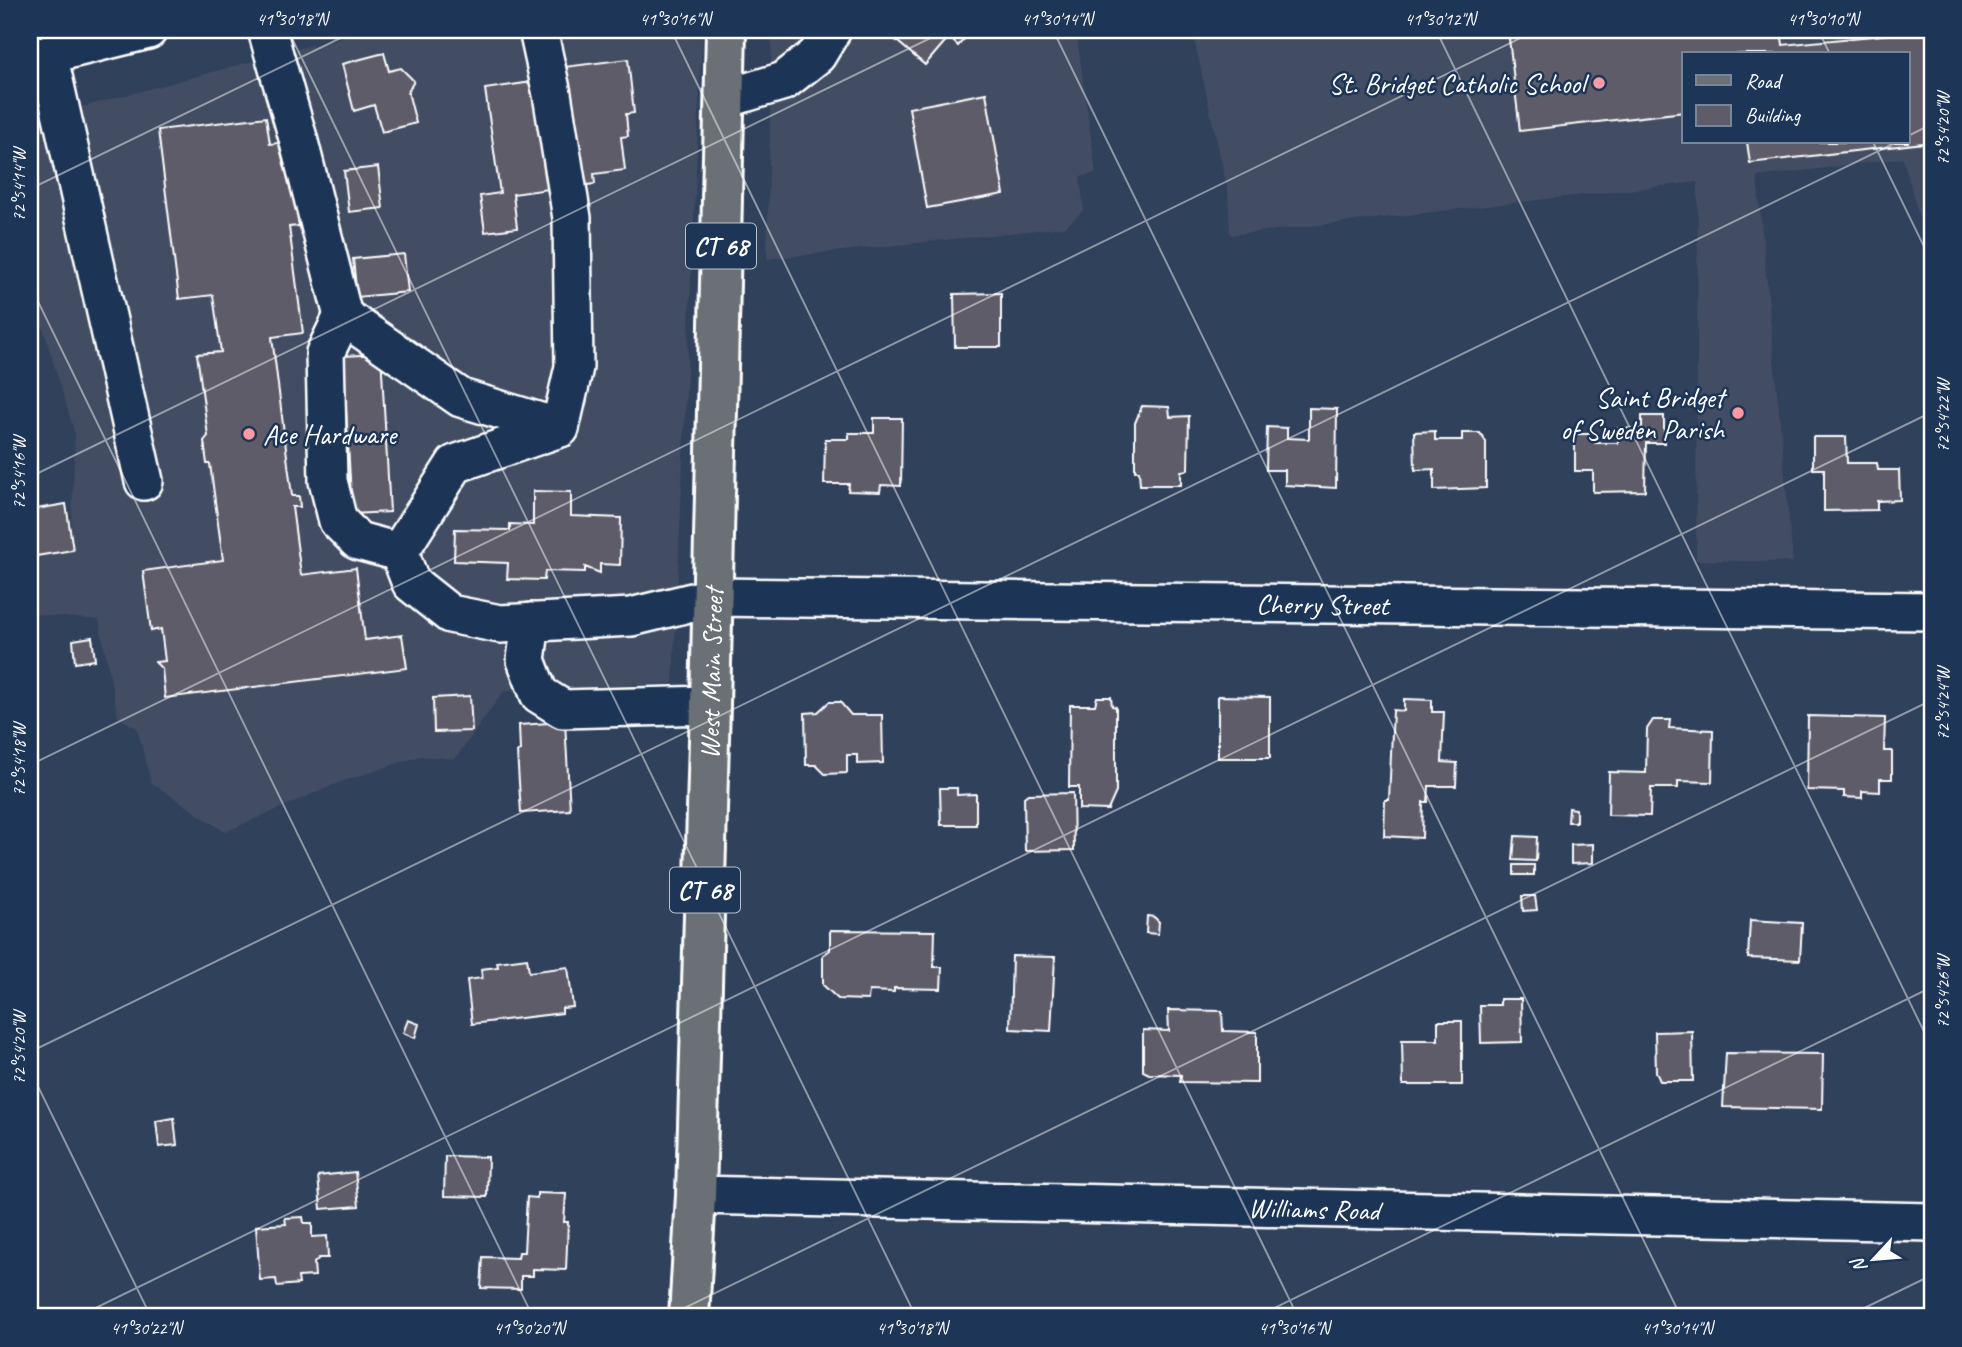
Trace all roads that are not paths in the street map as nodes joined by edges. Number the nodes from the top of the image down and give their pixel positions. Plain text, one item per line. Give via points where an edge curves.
1 (145, 30) edge
2 (267, 30) edge
3 (538, 30) edge
4 (726, 30) edge
5 (832, 30) edge
6 (39, 56) edge
7 (725, 99) junction
8 (343, 316) junction
9 (560, 428) junction
10 (144, 481) dead end
11 (398, 552) junction
12 (713, 597) junction
13 (1932, 611) edge
14 (531, 622) junction
15 (710, 705) junction
16 (696, 1195) junction
17 (1932, 1222) edge
18 (689, 1317) edge

1 - 6 street
2 - 8 street
3 - 9 street via 572,218 574,367
4 - 7 main road, West Main Street / CT 68
5 - 7 street via 817,54 784,82
6 - 10 street
7 - 12 main road, West Main Street / CT 68
8 - 9 street via 461,398
8 - 11 street via 325,353 328,481 338,521 358,541
9 - 11 street via 455,464
11 - 14 street, Cherry Street via 411,583 450,614 500,624
12 - 13 street, Cherry Street
12 - 14 street, Cherry Street via 631,617
12 - 15 main road, West Main Street / CT 68
14 - 15 street via 526,660 539,694 563,709
15 - 16 main road, West Main Street / CT 68
16 - 17 street, Williams Road
16 - 18 main road, West Main Street / CT 68

